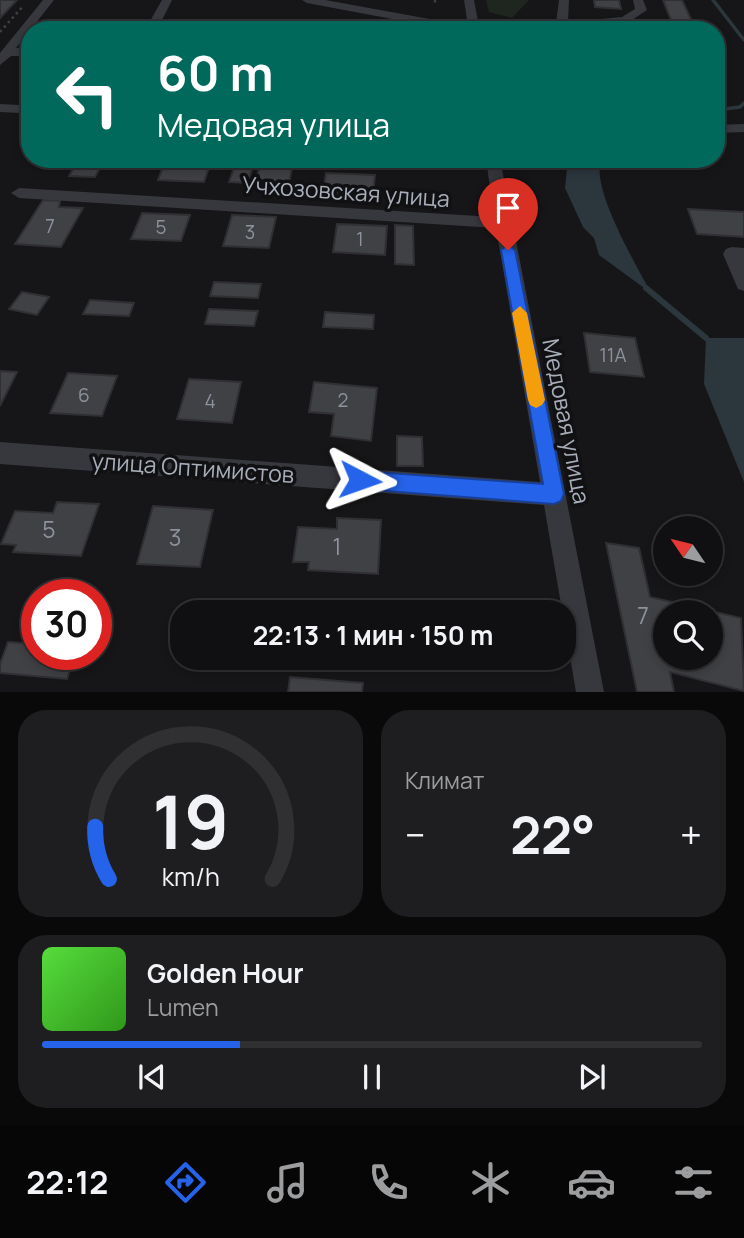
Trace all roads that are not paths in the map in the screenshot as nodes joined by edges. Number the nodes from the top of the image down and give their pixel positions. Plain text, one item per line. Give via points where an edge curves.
1 (49, 0) edge
2 (167, 0) edge
3 (307, 0) edge
4 (468, 0) edge
5 (564, 0) edge
6 (638, 0) edge
7 (32, 21) edge
8 (156, 21) edge
9 (422, 21) edge
10 (471, 21) edge
11 (562, 21) edge
12 (618, 21) edge
13 (21, 35) edge
14 (4, 56) edge
15 (0, 108) edge
16 (21, 109) edge
17 (744, 128) edge
18 (725, 129) edge
19 (495, 168) edge
20 (19, 193) dead end
21 (503, 223) junction
22 (744, 255) edge
23 (744, 284) edge
24 (0, 453) edge
25 (554, 494) junction
26 (590, 692) edge

1 - 7 street
2 - 8 street
3 - 9 street
4 - 10 street
5 - 11 street
6 - 12 street via 641,10
13 - 14 street
15 - 16 street
17 - 18 street
19 - 21 street, Медовая улица
20 - 21 street, Учхозовская улица
21 - 25 street, Медовая улица
22 - 23 street via 732,254
24 - 25 street, улица Оптимистов
25 - 26 street, Медовая улица

